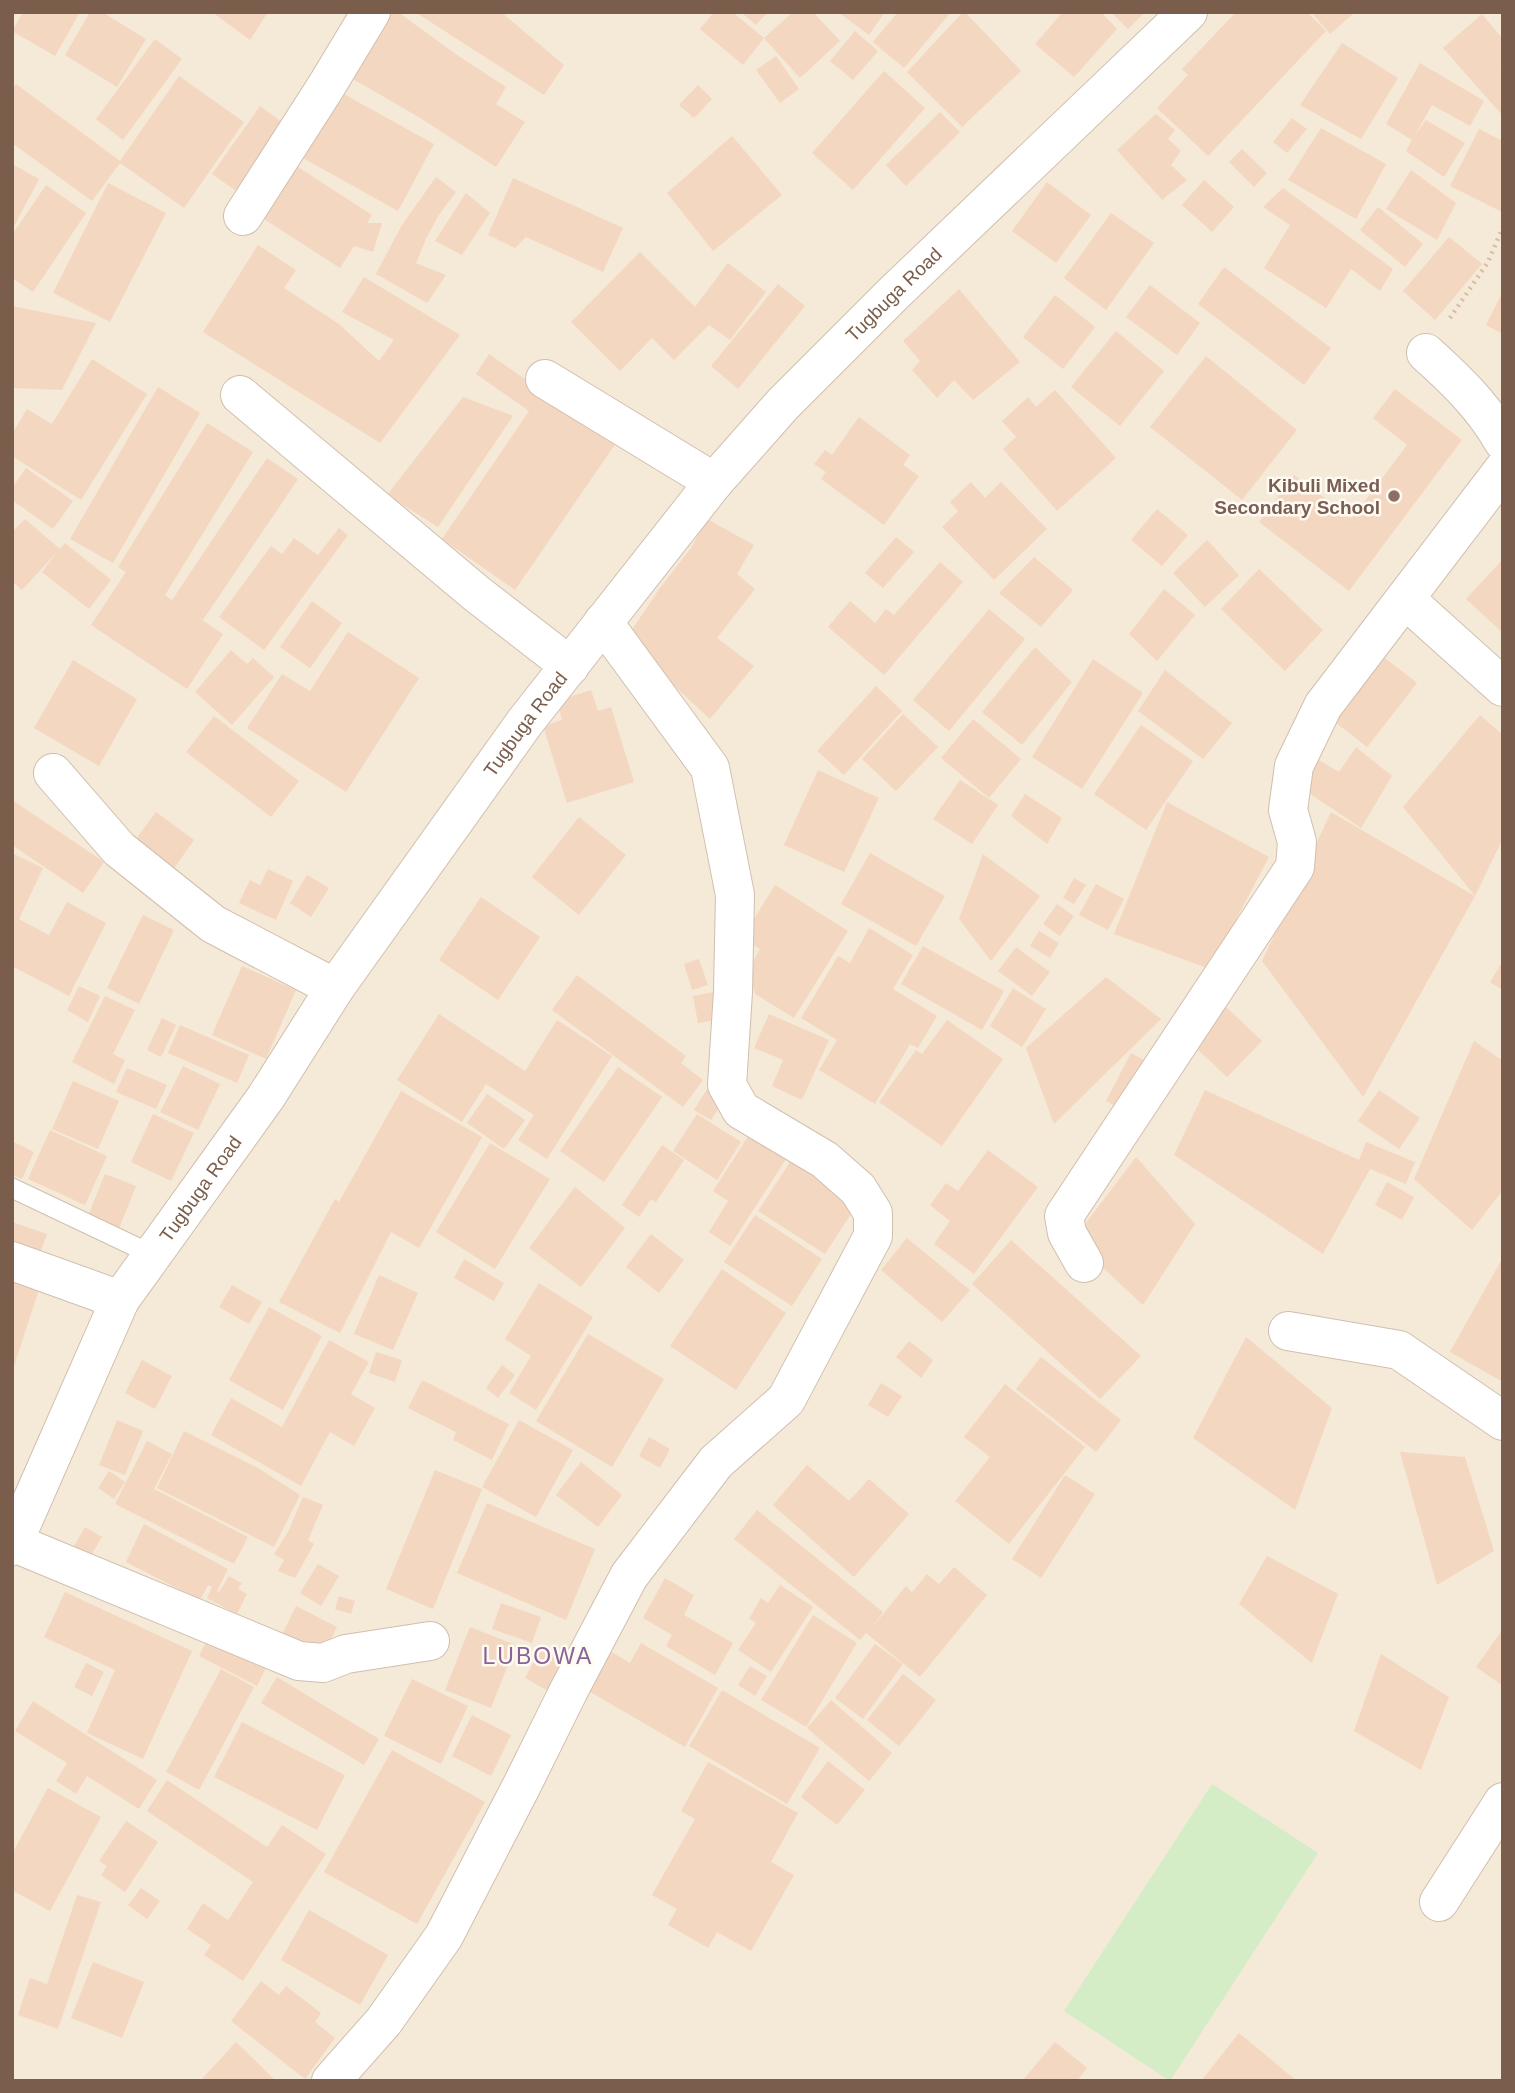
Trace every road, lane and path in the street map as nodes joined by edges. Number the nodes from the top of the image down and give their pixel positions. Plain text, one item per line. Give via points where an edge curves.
1 (371, 12) edge
2 (1188, 12) edge
3 (243, 216) dead end
4 (1503, 227) edge
5 (1426, 353) joint
6 (545, 379) dead end
7 (240, 395) dead end
8 (1503, 441) edge
9 (1503, 470) edge
10 (714, 482) junction
11 (1405, 599) junction
12 (603, 622) junction
13 (570, 666) junction
14 (1503, 687) edge
15 (53, 773) dead end
16 (335, 988) junction
17 (12, 1188) edge
18 (153, 1255) junction
19 (12, 1261) edge
20 (1084, 1263) dead end
21 (120, 1300) junction
22 (1288, 1331) dead end
23 (1503, 1421) edge
24 (13, 1544) edge
25 (430, 1641) dead end
26 (1503, 1802) edge
27 (1439, 1902) dead end
28 (331, 2081) edge

1 - 3 street
2 - 10 street, Tugbuga Road via 894,293 783,404
4 - 5 path via 1488,262
5 - 8 street via 1459,383
6 - 10 street
7 - 13 street
9 - 11 street
10 - 12 street, Tugbuga Road
11 - 14 street
11 - 20 street via 1323,706 1294,766 1288,810 1297,842 1294,867 1064,1216 1067,1233
12 - 13 street, Tugbuga Road
12 - 28 street via 710,768 734,895 727,1085 741,1110 825,1160 858,1189 873,1213 873,1236 786,1400 716,1462 629,1576 444,1936 384,2021
13 - 16 street, Tugbuga Road
15 - 16 street via 119,849 213,924
16 - 18 street, Tugbuga Road via 266,1097
17 - 18 lane
18 - 21 street, Tugbuga Road
19 - 21 street
21 - 24 street, Tugbuga Road
22 - 23 street via 1399,1350
24 - 25 street via 299,1661 323,1664 346,1654
26 - 27 street

